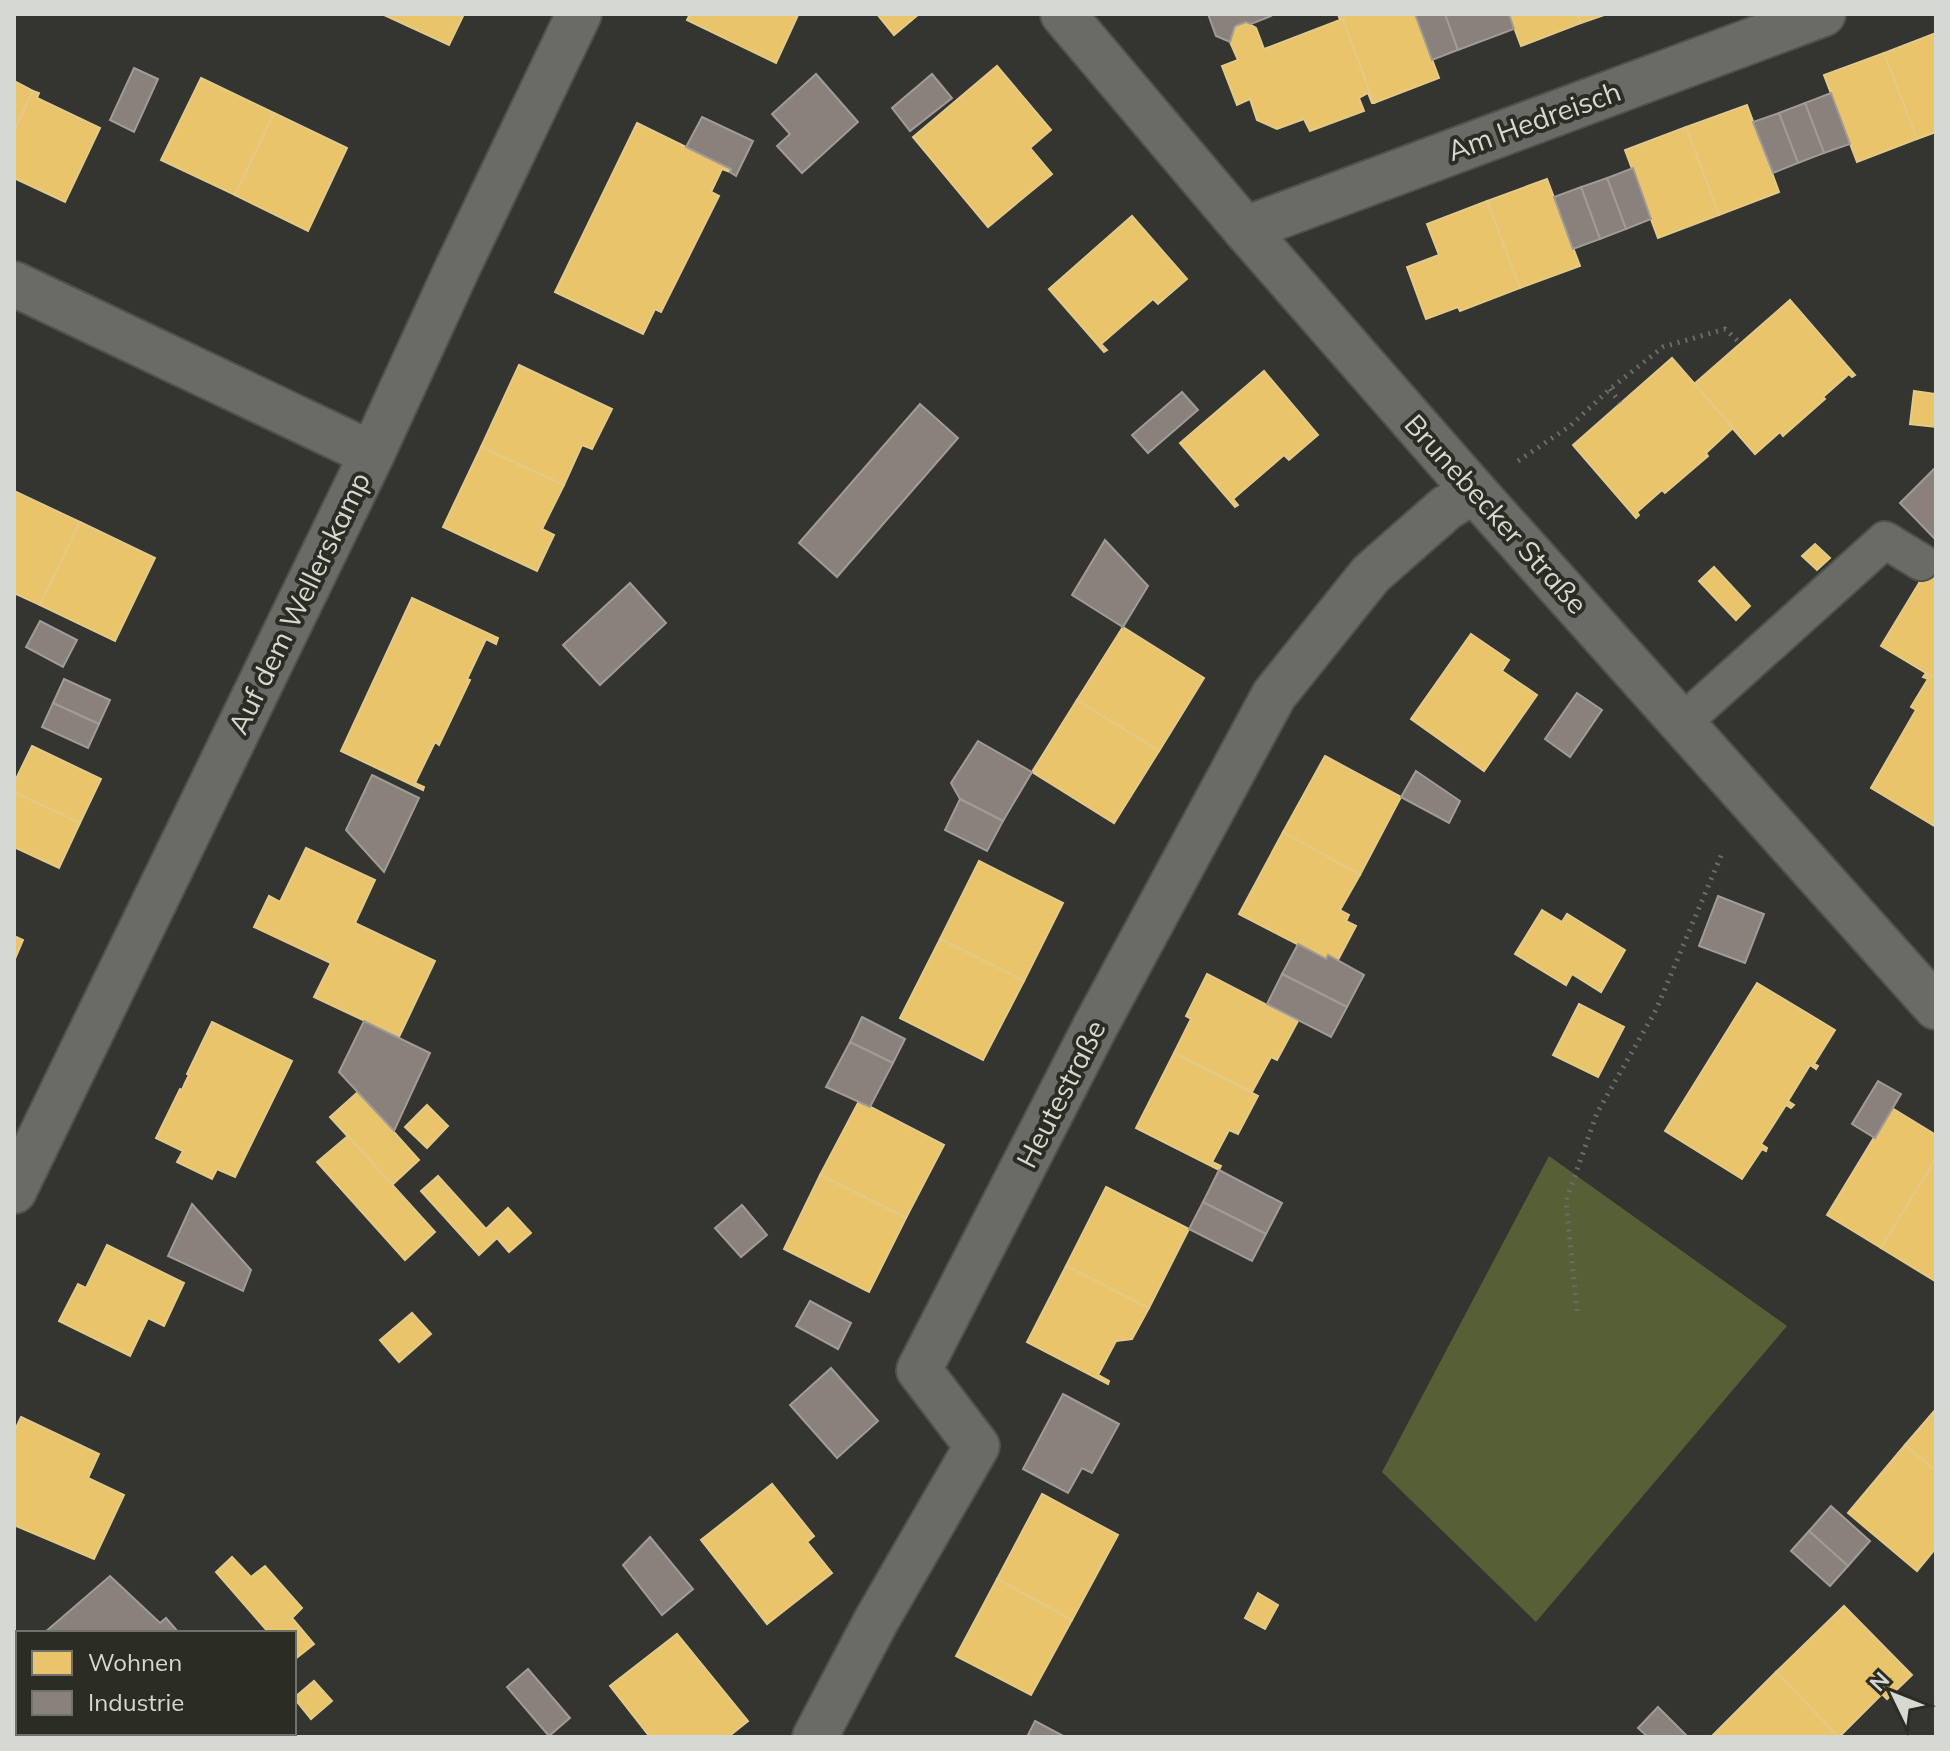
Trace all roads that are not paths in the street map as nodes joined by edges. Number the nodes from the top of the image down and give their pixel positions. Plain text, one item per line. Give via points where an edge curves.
1 (579, 14) edge
2 (1063, 14) edge
3 (1823, 14) edge
4 (1245, 229) junction
5 (14, 284) edge
6 (372, 454) junction
7 (1474, 491) junction
8 (1921, 562) dead end
9 (1683, 722) junction
10 (1936, 1007) edge
11 (14, 1191) edge
12 (815, 1737) edge

1 - 6 street, Auf dem Wellerskamp
2 - 4 street, Brunebecker Straße
3 - 4 street, Am Hedreisch
4 - 7 street, Brunebecker Straße
5 - 6 street
6 - 11 street, Auf dem Wellerskamp
7 - 9 street, Brunebecker Straße
7 - 12 street, Heutestraße via 1446,508 1371,574 1274,695 1095,1027 919,1370 977,1446
8 - 9 lane via 1885,540
9 - 10 street, Brunebecker Straße

